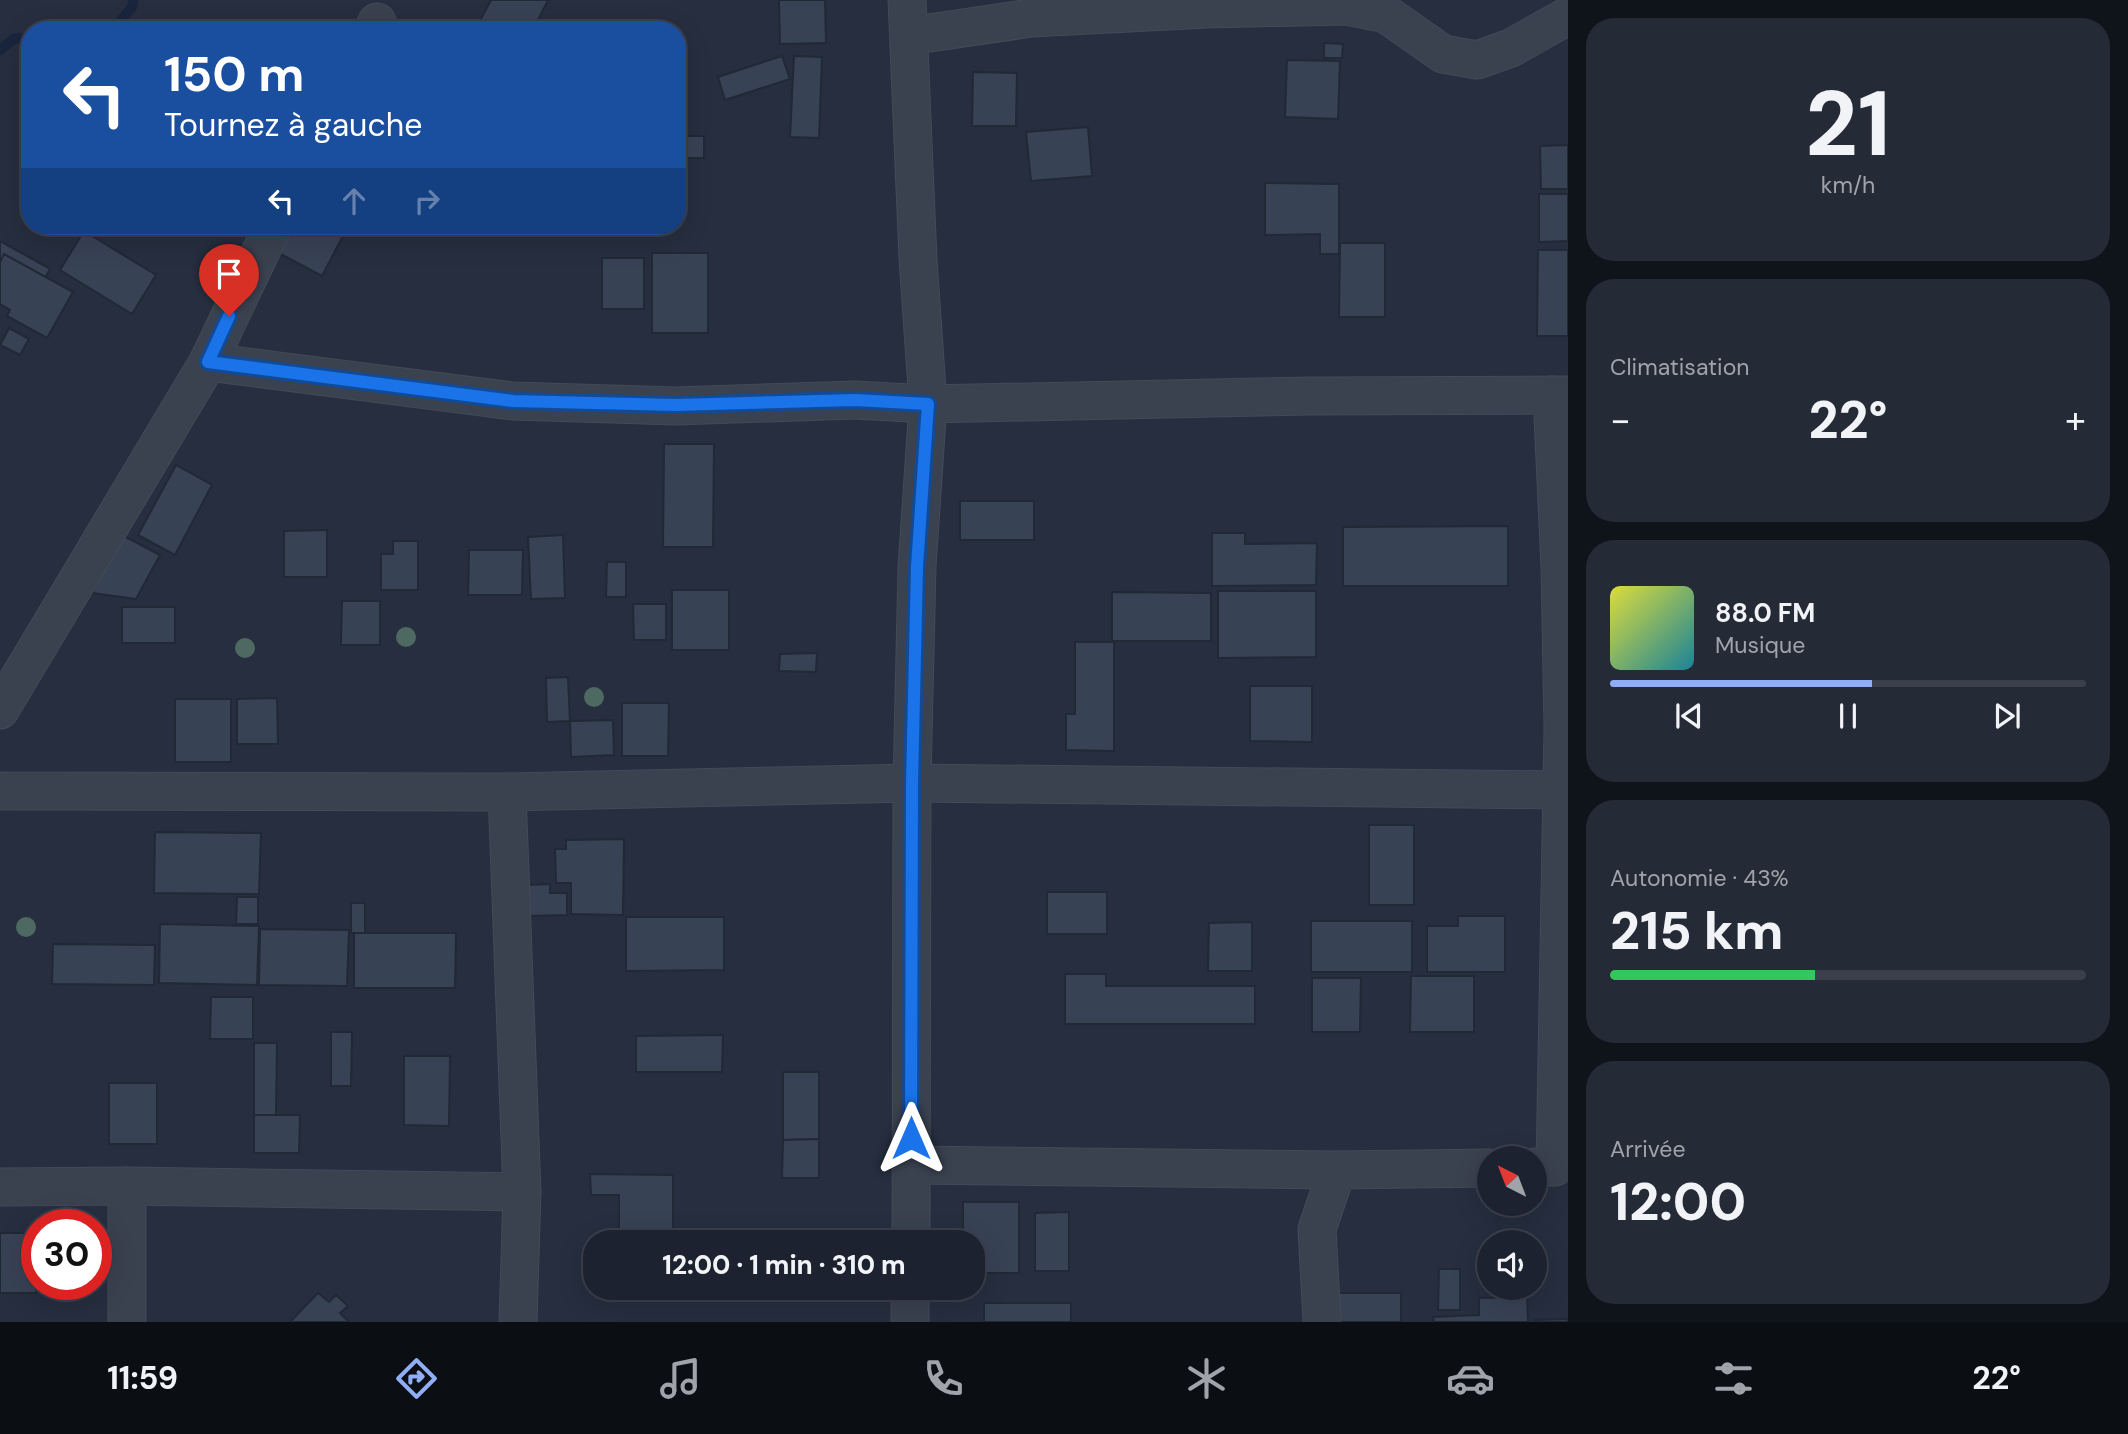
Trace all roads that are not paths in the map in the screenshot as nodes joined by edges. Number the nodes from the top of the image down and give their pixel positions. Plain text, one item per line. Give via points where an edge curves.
1 (907, 0) edge
2 (1568, 16) edge
3 (909, 36) junction
4 (269, 235) edge
5 (208, 362) junction
6 (1560, 395) edge
7 (928, 404) junction
8 (0, 710) edge
9 (912, 783) junction
10 (1560, 790) junction
11 (0, 791) edge
12 (507, 792) junction
13 (911, 1165) junction
14 (1553, 1167) edge
15 (1477, 1168) edge
16 (1337, 1170) junction
17 (127, 1186) junction
18 (0, 1187) edge
19 (522, 1192) junction
20 (911, 1230) edge
21 (910, 1300) edge
22 (127, 1322) edge
23 (518, 1322) edge
24 (910, 1322) edge
25 (1322, 1322) edge

1 - 3 street
2 - 3 street via 1511,48 1477,60 1443,54 1386,14 1346,6 1031,18
3 - 7 street
4 - 5 street
5 - 7 street via 513,401
5 - 8 street
6 - 7 street
6 - 10 street
7 - 9 street via 917,567
9 - 10 street
9 - 12 street
9 - 13 street
10 - 14 street
11 - 12 street
12 - 19 street
13 - 16 street
13 - 20 street
15 - 16 street
16 - 25 street via 1317,1229
17 - 18 street
17 - 19 street
17 - 22 street
19 - 23 street
21 - 24 street

